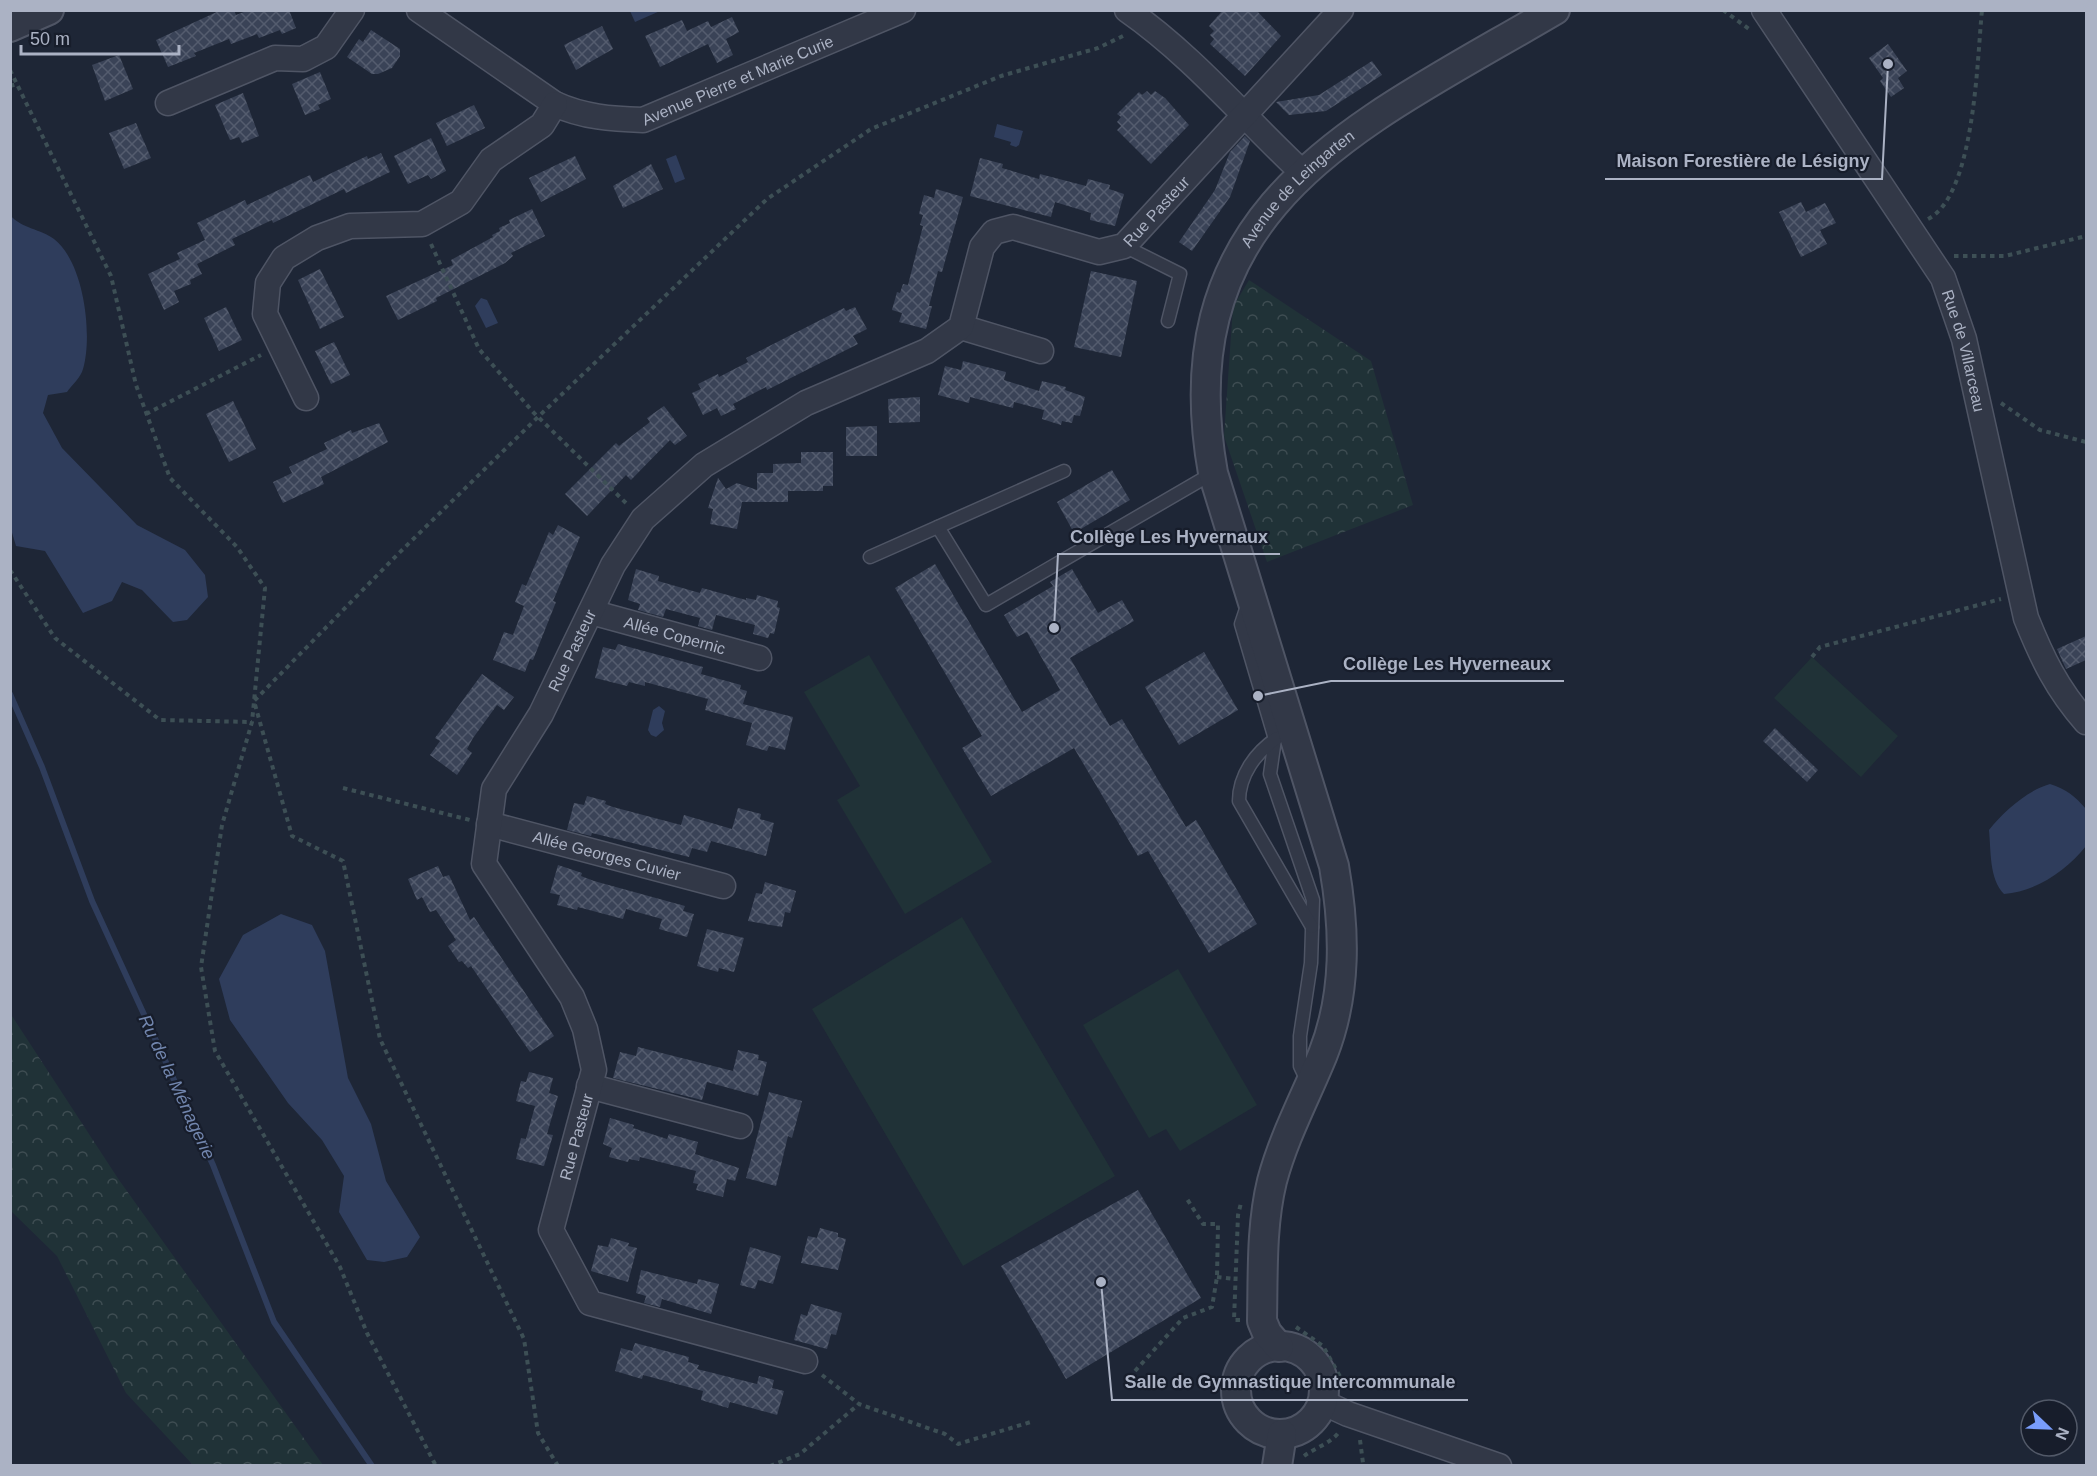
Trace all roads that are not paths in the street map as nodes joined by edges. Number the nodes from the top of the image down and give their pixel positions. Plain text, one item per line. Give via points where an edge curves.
1 (48, 10) edge
2 (352, 10) edge
3 (419, 10) edge
4 (903, 10) edge
5 (1127, 10) edge
6 (1341, 10) edge
7 (1555, 10) edge
8 (1764, 10) edge
9 (860, 19) edge
10 (10, 27) edge
11 (168, 103) dead end
12 (555, 104) junction
13 (1246, 115) junction
14 (1303, 172) junction
15 (1124, 246) junction
16 (1168, 321) dead end
17 (961, 327) junction
18 (1041, 351) dead end
19 (306, 398) dead end
20 (1064, 471) dead end
21 (1213, 473) junction
22 (938, 527) junction
23 (870, 557) dead end
24 (591, 612) junction
25 (759, 658) dead end
26 (2086, 722) edge
27 (1283, 735) junction
28 (489, 824) junction
29 (723, 886) dead end
30 (1312, 927) junction
31 (1309, 1085) junction
32 (589, 1086) junction
33 (740, 1126) dead end
34 (1286, 1336) junction
35 (805, 1361) road end
36 (1322, 1402) junction
37 (1282, 1434) junction
38 (1277, 1466) edge
39 (1499, 1466) edge

1 - 10 street
2 - 11 street via 326,47 303,59 275,58
3 - 12 street, Avenue Pierre et Marie Curie
4 - 9 street, Avenue Pierre et Marie Curie
5 - 13 street
6 - 13 street, Rue Pasteur
7 - 14 street, Avenue de Leingarten via 1396,104
8 - 26 street, Rue de Villarceau via 1912,228 1947,288 1964,339 2026,618 2041,656 2064,696
9 - 12 street, Avenue Pierre et Marie Curie via 643,120 603,118
12 - 19 street via 542,125 492,159 461,202 422,224 351,226 316,238 284,258 268,283 265,314
13 - 14 street
13 - 15 street, Rue Pasteur
14 - 21 street, Avenue de Leingarten via 1255,226 1229,272 1212,323 1205,431
15 - 16 lane via 1180,274
15 - 17 street, Rue Pasteur via 1099,252 1013,227 994,232 982,247
17 - 18 street
17 - 24 street, Rue Pasteur via 927,351 806,403 704,465 643,519 613,565
20 - 22 lane
21 - 22 lane via 986,606
21 - 27 street, Avenue de Leingarten via 1251,597
22 - 23 lane
24 - 25 street, Allée Copernic
24 - 28 street, Rue Pasteur via 541,714 494,789
27 - 30 lane via 1270,774 1313,900
27 - 30 lane via 1258,753 1244,775 1239,801
27 - 31 street, Avenue de Leingarten via 1334,866 1341,906 1343,965 1337,1003
28 - 29 street, Allée Georges Cuvier
28 - 32 street, Rue Pasteur via 484,864 572,997 585,1029 594,1070
30 - 31 lane via 1300,1036 1300,1066
31 - 34 street, Avenue de Leingarten via 1272,1181 1265,1224 1262,1321 1267,1334
32 - 33 street
32 - 35 street, Rue Pasteur via 551,1230 590,1303
34 - 36 street via 1293,1348 1314,1364 1323,1389
34 - 37 street via 1246,1362 1237,1381 1237,1398 1248,1420 1258,1428
36 - 37 street via 1307,1425
36 - 39 street
37 - 38 street

